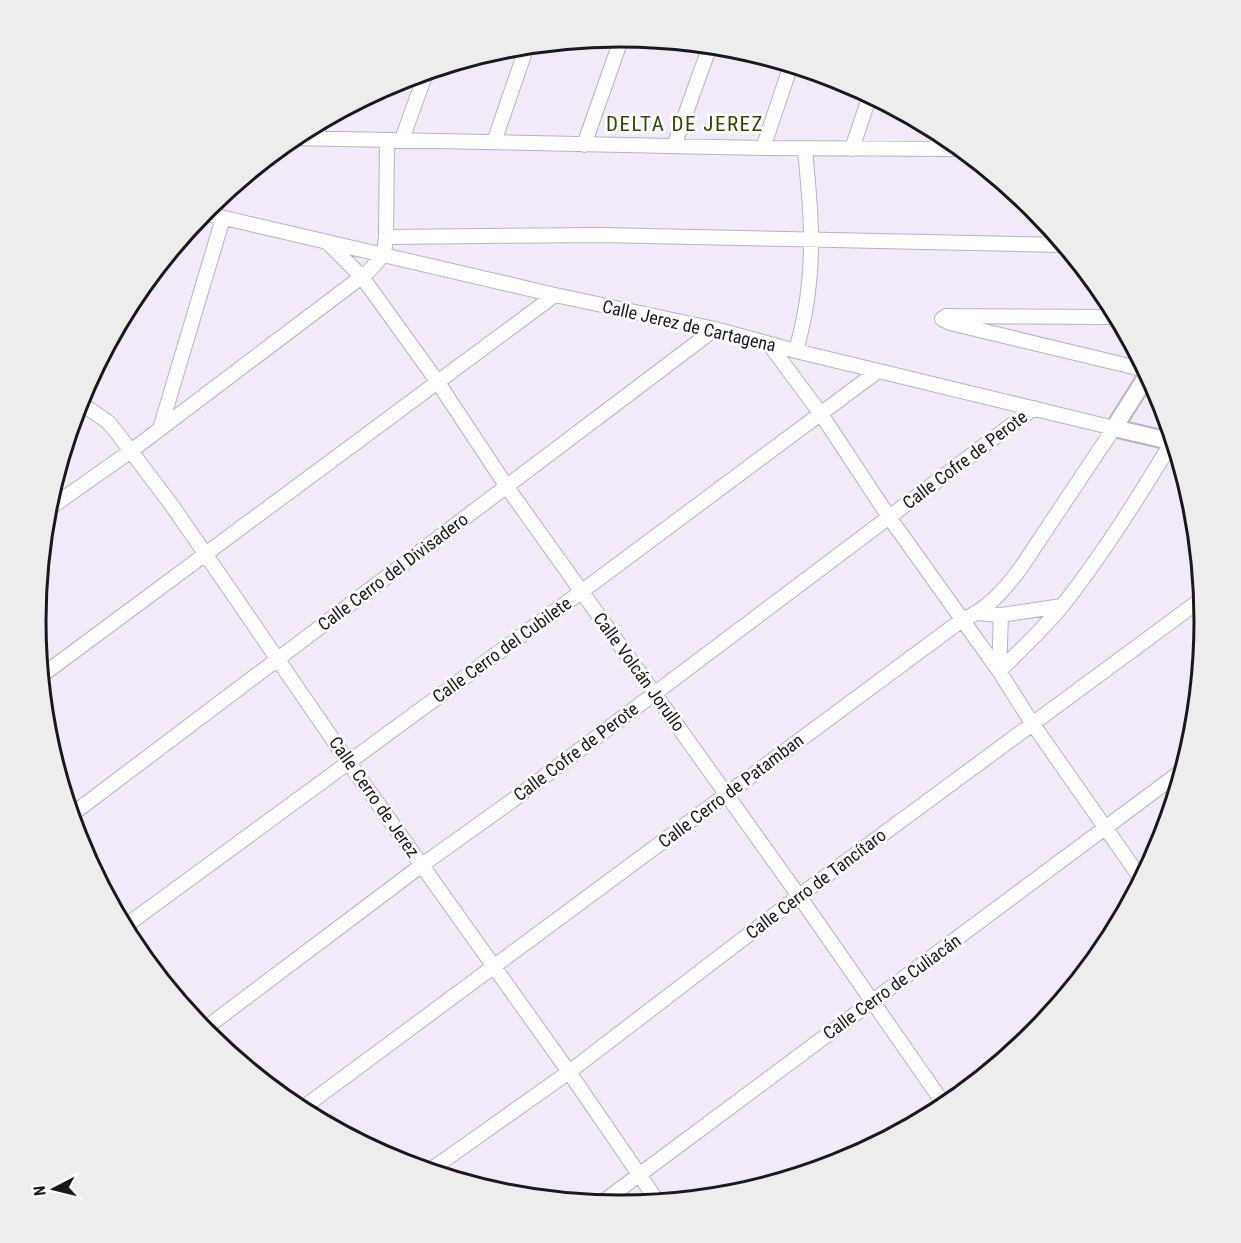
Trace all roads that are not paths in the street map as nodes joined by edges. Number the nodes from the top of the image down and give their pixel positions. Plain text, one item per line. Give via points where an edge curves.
1 (618, 47) edge
2 (707, 54) edge
3 (523, 56) edge
4 (789, 73) edge
5 (422, 83) edge
6 (867, 104) edge
7 (312, 138) edge
8 (315, 138) joint
9 (387, 140) junction
10 (402, 140) junction
11 (494, 142) junction
12 (937, 143) edge
13 (584, 145) junction
14 (674, 146) junction
15 (763, 148) junction
16 (935, 148) junction
17 (945, 148) edge
18 (805, 149) junction
19 (852, 149) junction
20 (215, 216) edge
21 (223, 218) junction
22 (386, 237) junction
23 (326, 241) junction
24 (810, 241) junction
25 (1054, 245) edge
26 (384, 254) junction
27 (362, 277) junction
28 (555, 295) junction
29 (1107, 317) edge
30 (715, 329) junction
31 (769, 344) junction
32 (796, 351) junction
33 (1136, 369) edge
34 (878, 371) junction
35 (437, 381) junction
36 (1141, 382) edge
37 (88, 408) edge
38 (1034, 408) junction
39 (821, 414) junction
40 (1114, 428) junction
41 (160, 429) junction
42 (1165, 439) edge
43 (1168, 449) edge
44 (131, 451) junction
45 (507, 487) junction
46 (60, 501) edge
47 (889, 517) junction
48 (205, 554) junction
49 (581, 592) junction
50 (1194, 605) edge
51 (1062, 606) junction
52 (978, 614) junction
53 (1001, 615) junction
54 (962, 620) junction
55 (278, 658) junction
56 (49, 670) edge
57 (999, 671) junction
58 (655, 692) junction
59 (1032, 723) junction
60 (349, 762) junction
61 (1172, 778) edge
62 (725, 794) junction
63 (78, 809) edge
64 (1106, 830) junction
65 (422, 865) junction
66 (1136, 872) edge
67 (799, 896) junction
68 (131, 922) edge
69 (495, 967) junction
70 (873, 1001) junction
71 (212, 1023) edge
72 (569, 1072) junction
73 (940, 1098) edge
74 (309, 1103) edge
75 (437, 1165) edge
76 (639, 1175) junction
77 (653, 1194) edge
78 (611, 1196) edge

1 - 13 street
2 - 14 street
3 - 11 street
4 - 15 street
5 - 10 street
6 - 19 street
7 - 8 street
8 - 9 street
9 - 10 street
9 - 22 street
10 - 11 street
11 - 13 street
12 - 16 street
13 - 14 street
14 - 15 street
15 - 18 street
16 - 17 street
16 - 19 street
18 - 19 street
18 - 24 street
20 - 21 street, Calle Jerez de Cartagena
21 - 23 street, Calle Jerez de Cartagena
21 - 41 street
22 - 24 street via 601,235
22 - 26 street
23 - 26 street, Calle Jerez de Cartagena
23 - 27 street, Calle Volcán Jorullo
24 - 25 street
24 - 32 street via 810,281
26 - 27 street
26 - 28 street, Calle Jerez de Cartagena
27 - 35 street, Calle Volcán Jorullo
27 - 41 street
28 - 30 street, Calle Jerez de Cartagena
28 - 35 street
29 - 33 street via 942,319
30 - 31 street, Calle Jerez de Cartagena
30 - 45 street, Calle Cerro del Divisadero
31 - 32 street, Calle Jerez de Cartagena
31 - 39 street
32 - 34 street, Calle Jerez de Cartagena
34 - 38 street, Calle Jerez de Cartagena
34 - 39 street, Calle Cerro del Cubilete
35 - 45 street, Calle Volcán Jorullo
35 - 48 street
36 - 40 street
37 - 44 street, Calle Cerro de Jerez via 108,422
38 - 40 street, Calle Jerez de Cartagena
38 - 47 street, Calle Cofre de Perote
39 - 47 street
39 - 49 street, Calle Cerro del Cubilete
40 - 42 street, Calle Jerez de Cartagena
40 - 52 street, Calle Cerro de Patamban via 1004,591
41 - 44 street
43 - 51 street
44 - 46 street
44 - 48 street, Calle Cerro de Jerez
45 - 49 street, Calle Volcán Jorullo
45 - 55 street, Calle Cerro del Divisadero
47 - 54 street
47 - 58 street, Calle Cofre de Perote
48 - 55 street, Calle Cerro de Jerez
48 - 56 street
49 - 58 street, Calle Volcán Jorullo
49 - 60 street, Calle Cerro del Cubilete
50 - 59 street, Calle Cerro de Tancítaro
51 - 53 street
51 - 57 street
52 - 53 street
52 - 54 street, Calle Cerro de Patamban
53 - 57 street
54 - 57 street
54 - 62 street, Calle Cerro de Patamban
55 - 60 street, Calle Cerro de Jerez
55 - 63 street, Calle Cerro del Divisadero
57 - 59 street
58 - 62 street, Calle Volcán Jorullo
58 - 65 street, Calle Cofre de Perote
59 - 64 street
59 - 67 street, Calle Cerro de Tancítaro
60 - 65 street, Calle Cerro de Jerez
60 - 68 street, Calle Cerro del Cubilete
61 - 64 street, Calle Cerro de Culiacán
62 - 67 street, Calle Volcán Jorullo
62 - 69 street, Calle Cerro de Patamban
64 - 66 street
64 - 70 street, Calle Cerro de Culiacán
65 - 69 street, Calle Cerro de Jerez
65 - 71 street, Calle Cofre de Perote
67 - 70 street, Calle Volcán Jorullo
67 - 72 street, Calle Cerro de Tancítaro
69 - 72 street, Calle Cerro de Jerez
69 - 74 street, Calle Cerro de Patamban
70 - 73 street, Calle Volcán Jorullo
70 - 76 street, Calle Cerro de Culiacán
72 - 75 street, Calle Cerro de Tancítaro
72 - 76 street, Calle Cerro de Jerez
76 - 77 street, Calle Cerro de Jerez
76 - 78 street, Calle Cerro de Culiacán

